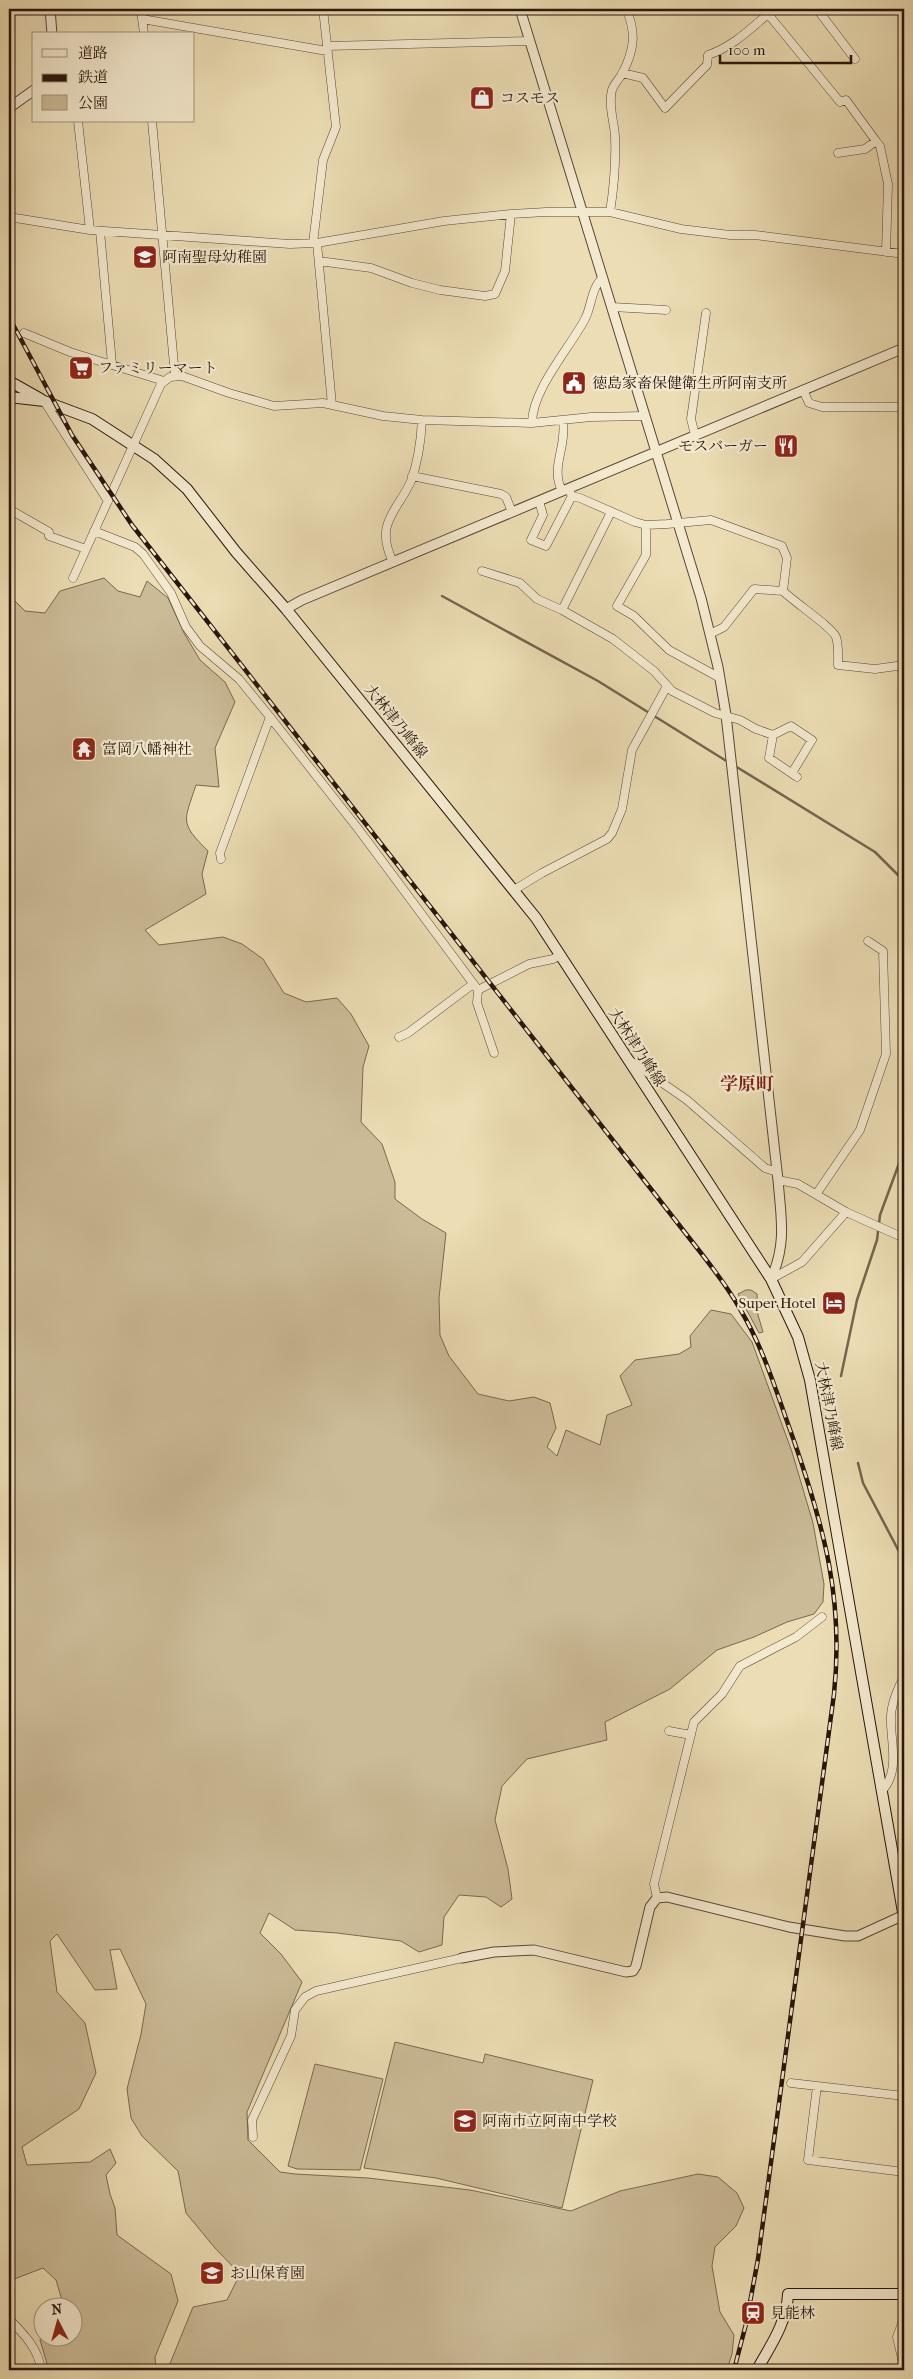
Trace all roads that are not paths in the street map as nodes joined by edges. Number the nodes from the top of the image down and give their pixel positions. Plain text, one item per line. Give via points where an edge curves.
1 (50, 9) edge
2 (141, 9) edge
3 (323, 9) edge
4 (520, 9) edge
5 (626, 9) edge
6 (818, 9) edge
7 (769, 10) edge
8 (142, 19) junction
9 (52, 32) edge
10 (144, 32) edge
11 (530, 41) junction
12 (327, 48) junction
13 (854, 59) dead end
14 (622, 72) junction
15 (32, 91) edge
16 (9, 107) edge
17 (78, 122) edge
18 (152, 122) edge
19 (876, 141) junction
20 (838, 153) dead end
21 (582, 212) junction
22 (610, 212) junction
23 (511, 214) junction
24 (9, 216) edge
25 (90, 230) junction
26 (100, 231) junction
27 (163, 237) junction
28 (315, 243) junction
29 (886, 252) junction
30 (904, 254) edge
31 (319, 261) junction
32 (603, 278) junction
33 (612, 307) junction
34 (666, 310) dead end
35 (706, 313) dead end
36 (24, 333) dead end
37 (904, 348) edge
38 (112, 364) junction
39 (176, 376) junction
40 (9, 381) edge
41 (164, 381) junction
42 (803, 390) junction
43 (9, 397) edge
44 (44, 401) junction
45 (332, 405) junction
46 (904, 408) edge
47 (646, 416) junction
48 (422, 420) junction
49 (563, 421) junction
50 (532, 423) junction
51 (695, 435) junction
52 (134, 446) junction
53 (657, 452) junction
54 (412, 476) junction
55 (568, 492) junction
56 (538, 500) junction
57 (108, 501) junction
58 (9, 509) edge
59 (512, 512) junction
60 (611, 512) junction
61 (678, 523) junction
62 (646, 524) junction
63 (94, 531) junction
64 (86, 549) junction
65 (393, 562) junction
66 (482, 571) dead end
67 (73, 578) dead end
68 (783, 591) junction
69 (286, 609) junction
70 (562, 610) junction
71 (710, 634) junction
72 (904, 665) edge
73 (720, 678) junction
74 (667, 686) junction
75 (726, 715) junction
76 (270, 717) junction
77 (773, 735) junction
78 (221, 859) dead end
79 (514, 890) junction
80 (868, 941) dead end
81 (560, 955) junction
82 (475, 987) junction
83 (399, 1037) dead end
84 (494, 1053) dead end
85 (628, 1059) junction
86 (777, 1176) junction
87 (817, 1193) junction
88 (846, 1212) junction
89 (904, 1238) edge
90 (770, 1279) junction
91 (822, 1617) dead end
92 (904, 1677) edge
93 (669, 1731) dead end
94 (691, 1735) junction
95 (882, 1791) junction
96 (657, 1898) junction
97 (903, 1903) edge
98 (904, 1916) edge
99 (462, 1958) joint
100 (791, 2083) dead end
101 (817, 2086) junction
102 (904, 2096) edge
103 (253, 2137) dead end
104 (904, 2172) edge
105 (904, 2294) edge
106 (904, 2318) edge
107 (9, 2319) edge
108 (904, 2367) edge
109 (41, 2370) edge
110 (757, 2370) edge

1 - 9 street
2 - 8 street
3 - 12 street
4 - 11 street
5 - 14 street via 632,22 634,43
6 - 13 street
7 - 14 street via 725,49 708,55 702,70 665,108 643,78
7 - 19 street via 840,102 846,100
8 - 10 street
8 - 12 street
11 - 12 street
11 - 21 street
12 - 28 street via 336,127 323,160
14 - 22 street via 611,101 615,147
15 - 16 street
17 - 25 street
18 - 27 street
19 - 20 street via 865,149
19 - 29 street via 882,150 888,184
21 - 22 street
21 - 23 street
21 - 32 street
22 - 29 street via 680,229
23 - 28 street via 444,221
23 - 31 street via 505,271 494,294 485,296 440,290 371,268
24 - 25 street
25 - 26 street
26 - 27 street
26 - 38 street
27 - 28 street
27 - 39 street
28 - 31 street
29 - 30 street
31 - 45 street
32 - 33 street
32 - 50 street via 595,285 585,319 536,402
33 - 34 street
33 - 47 street
35 - 51 street via 692,420
36 - 38 street via 70,352
37 - 42 street
38 - 41 street
39 - 41 street
39 - 45 street via 274,406 308,402
40 - 44 main road
41 - 52 street
42 - 46 street via 809,404 822,407
42 - 51 street
43 - 44 main road, 大林津乃峰線
44 - 52 main road, 大林津乃峰線 via 92,419
44 - 57 street
45 - 48 street
47 - 49 street
47 - 53 street
48 - 50 street
48 - 54 street
49 - 50 street
49 - 55 street via 565,433 556,474
51 - 53 street
52 - 57 street
52 - 69 main road, 大林津乃峰線 via 171,472 187,489
53 - 55 street
53 - 61 street
54 - 59 street via 501,494 506,496
54 - 65 street via 391,512 386,542
55 - 56 street
55 - 56 street via 546,546 531,540 543,515
55 - 60 street
56 - 59 street
57 - 63 street
58 - 64 street via 49,532 49,536
59 - 65 street
60 - 62 street
60 - 70 street
61 - 62 street
61 - 68 street via 711,520 782,546 787,558
61 - 71 street
62 - 73 street via 646,556 617,606 634,616 669,650
63 - 64 street
63 - 76 street via 135,547 143,554 171,592 186,627 200,646 239,679
64 - 67 street
65 - 69 street
66 - 70 street via 520,583 537,599
68 - 71 street via 754,589 724,627
68 - 72 street via 836,636 838,665 874,669
69 - 79 main road, 大林津乃峰線
70 - 74 street via 637,656
71 - 73 street
73 - 75 street
74 - 75 street via 715,713
74 - 79 street via 632,750 624,799 612,833 607,839
75 - 77 street
75 - 86 street
76 - 78 street via 225,838
76 - 82 street
77 - 77 street via 791,726 812,740 795,775 769,758
79 - 81 main road, 大林津乃峰線
80 - 87 street via 883,951 886,1054 860,1130
81 - 82 street
81 - 85 main road, 大林津乃峰線
82 - 83 street
82 - 84 street via 477,1004
85 - 86 street via 687,1100
85 - 90 main road, 大林津乃峰線
86 - 87 street
86 - 90 street via 782,1241 778,1263
87 - 88 street
88 - 89 street
88 - 90 street via 802,1262
90 - 95 main road, 大林津乃峰線 via 798,1337 810,1380
91 - 94 street via 796,1637 740,1666 722,1694 694,1722
92 - 95 street via 892,1709 893,1768 889,1783
93 - 94 street
94 - 96 street via 654,1884
95 - 97 main road, 大林津乃峰線
96 - 98 street via 668,1897 789,1927 845,1936 858,1936
96 - 99 street via 650,1907 633,1971 534,1950
97 - 98 main road, 大林津乃峰線
99 - 103 street via 316,1991 305,1997 295,2010 291,2036 252,2120
100 - 101 street
101 - 102 street
101 - 104 street via 808,2160
105 - 110 main road via 785,2294 788,2307 784,2322
106 - 108 street via 897,2337
107 - 109 street via 34,2349

